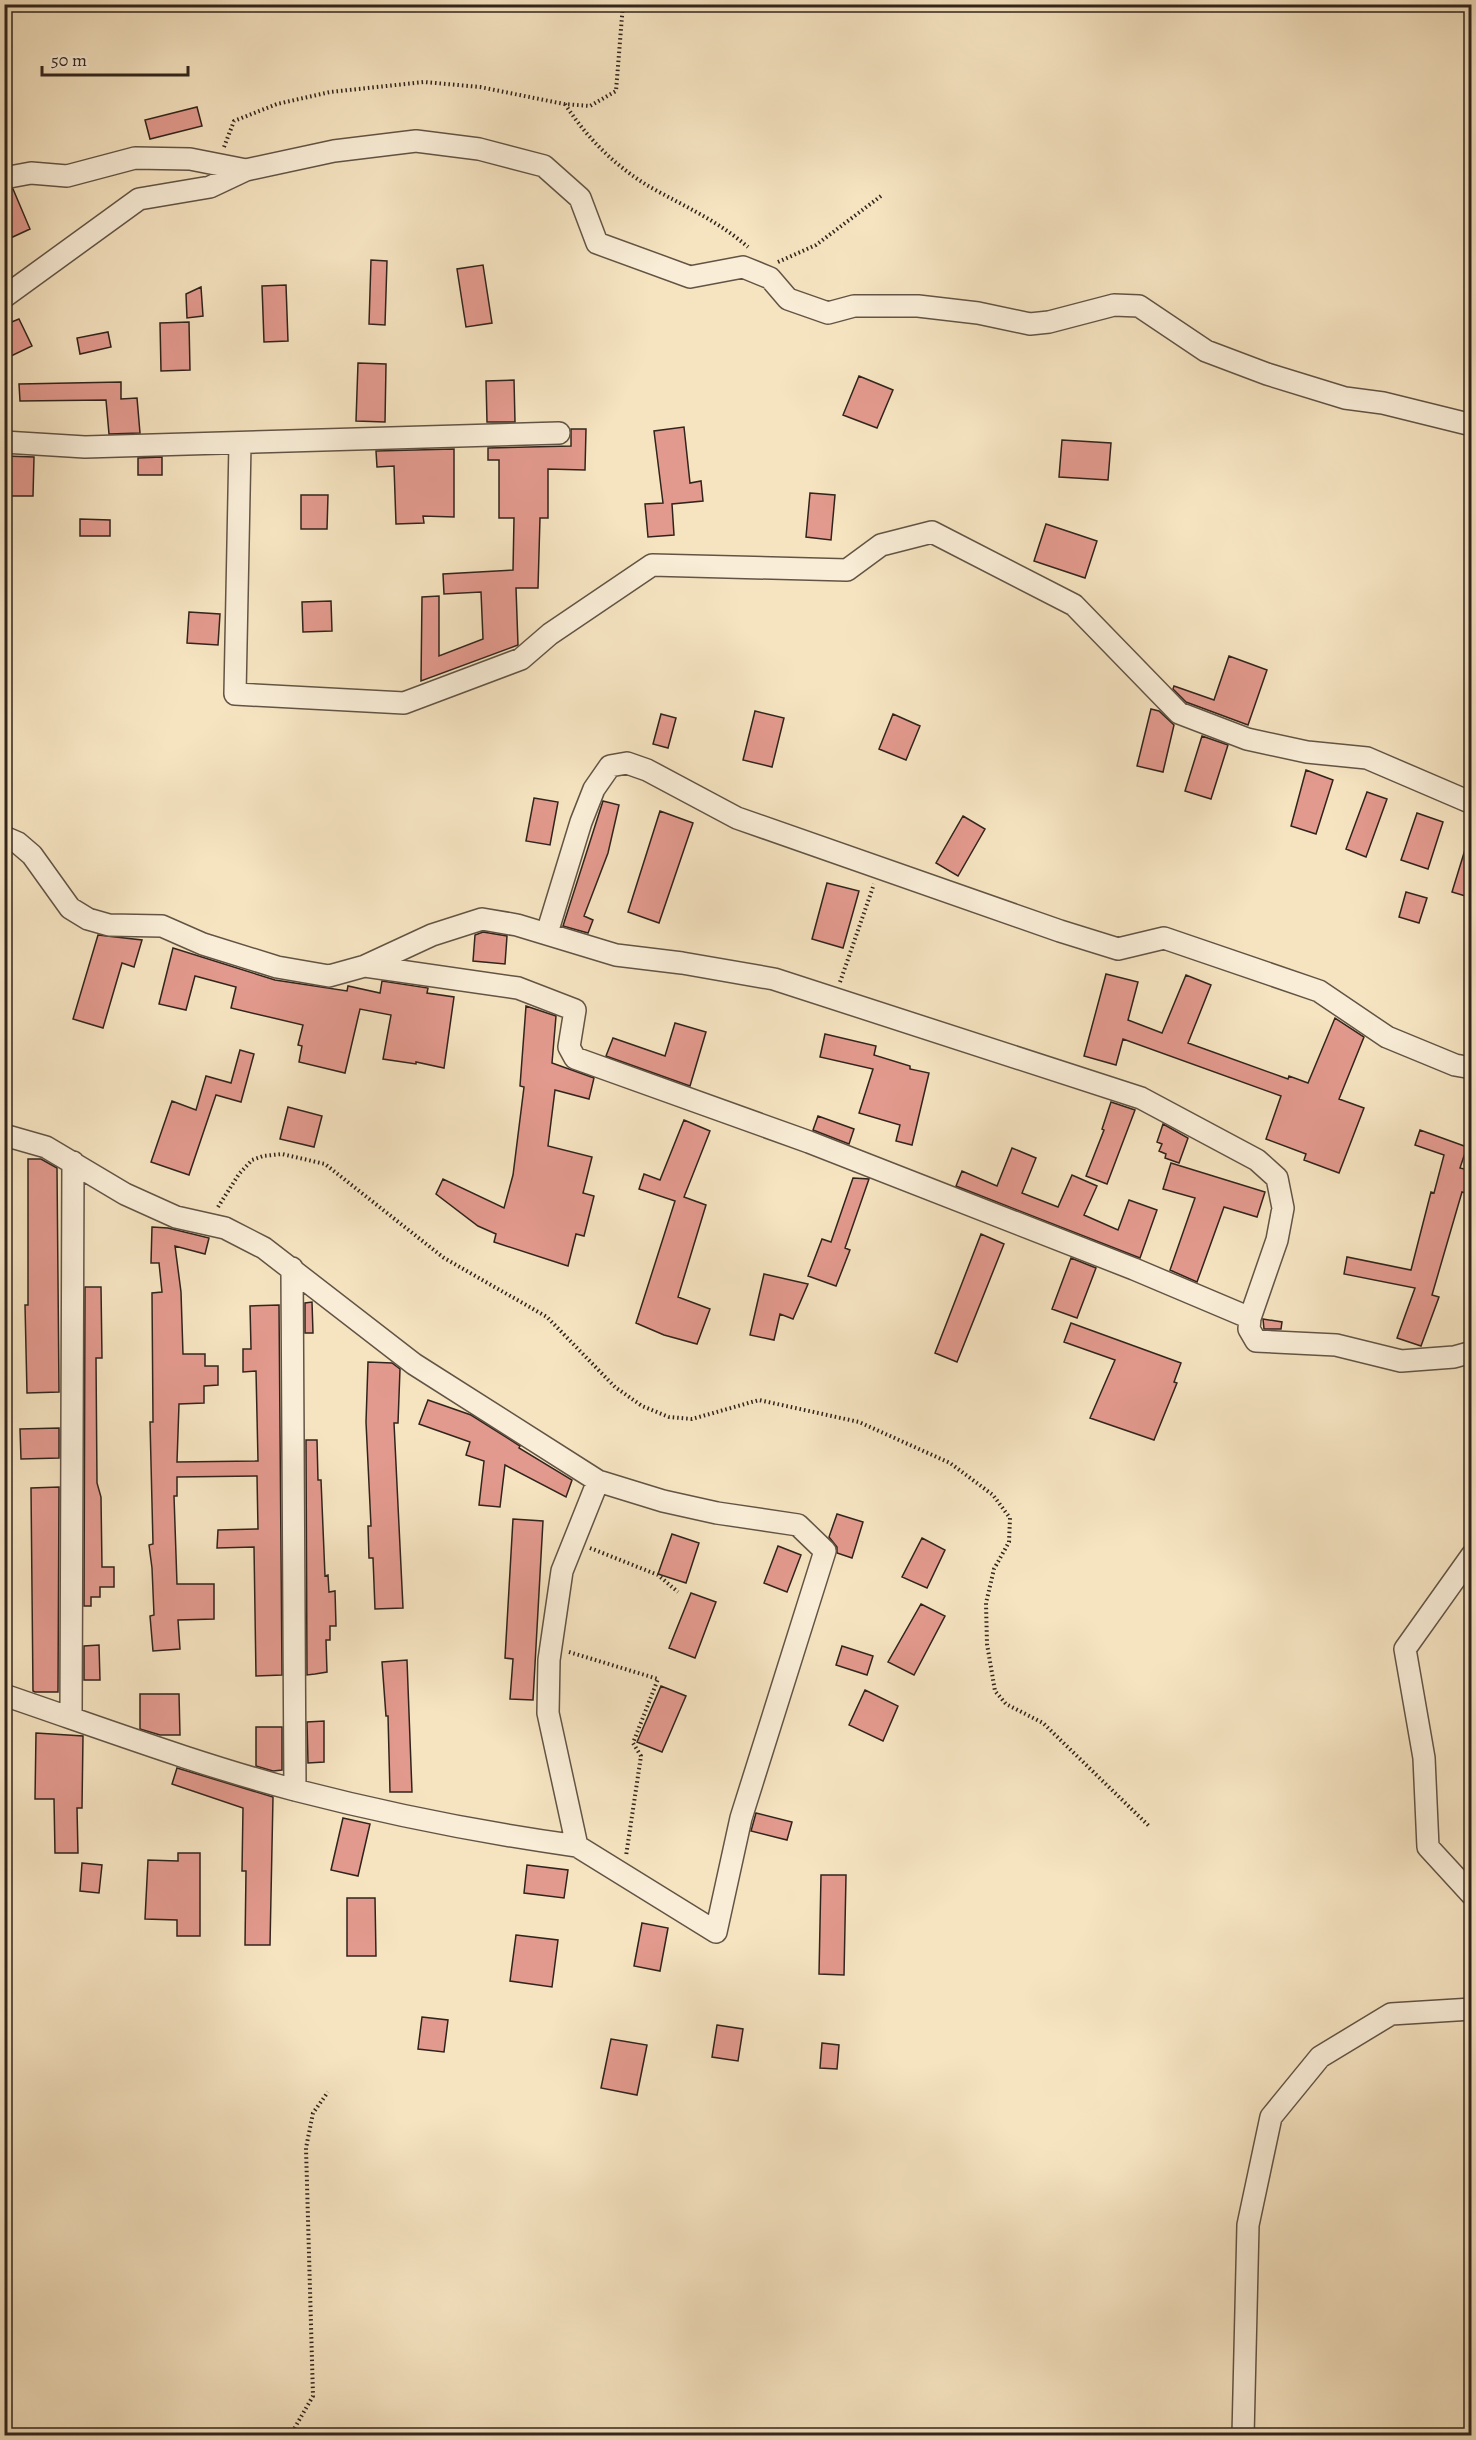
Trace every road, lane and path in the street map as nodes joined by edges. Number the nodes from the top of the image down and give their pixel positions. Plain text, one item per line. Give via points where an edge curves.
1 (623, 4) edge
2 (564, 104) junction
3 (217, 165) junction
4 (246, 170) junction
5 (4, 178) edge
6 (881, 196) dead end
7 (756, 272) junction
8 (4, 297) edge
9 (1472, 425) edge
10 (559, 433) dead end
11 (4, 442) edge
12 (240, 444) junction
13 (1472, 803) edge
14 (4, 837) edge
15 (879, 869) junction
16 (547, 933) junction
17 (365, 966) junction
18 (837, 998) junction
19 (1472, 1068) edge
20 (4, 1135) edge
21 (73, 1162) junction
22 (195, 1221) junction
23 (292, 1268) junction
24 (1250, 1318) junction
25 (1472, 1352) edge
26 (598, 1481) junction
27 (573, 1541) junction
28 (1472, 1555) edge
29 (678, 1592) dead end
30 (551, 1647) junction
31 (4, 1695) edge
32 (71, 1717) junction
33 (295, 1790) junction
34 (1149, 1826) dead end
35 (578, 1846) junction
36 (624, 1873) junction
37 (1472, 1895) edge
38 (1472, 2009) edge
39 (328, 2092) dead end
40 (290, 2436) edge
41 (1243, 2436) edge

1 - 2 path via 616,91 590,106
2 - 3 path via 480,87 424,82 330,92 277,104 234,121
2 - 7 path via 583,132 616,163 727,229 742,242 756,255
3 - 4 street
3 - 5 street via 189,159 135,158 67,176 31,173
4 - 7 street via 334,151 416,141 479,149 544,166 580,198 597,243 690,277 743,267
4 - 8 street via 210,188 139,199
6 - 7 path via 816,245
7 - 9 street via 770,278 788,299 828,313 854,306 918,306 1030,324 1114,305 1139,306 1206,351 1267,374 1345,398 1383,403
10 - 12 street
11 - 12 street via 85,447
12 - 13 street via 235,694 404,703 521,659 550,634 652,565 847,570 881,544 932,532 1074,605 1179,713 1257,741 1307,752 1367,758
14 - 17 street via 32,855 70,908 88,919 109,925 162,926 277,967 329,976
15 - 16 street via 737,818 647,770 627,764 610,766 594,789
15 - 18 path
15 - 19 street via 1118,949 1164,938 1199,949 1319,991 1387,1037 1455,1065
16 - 17 street via 482,919 432,935
16 - 18 street via 616,955 774,979
17 - 24 street via 518,988 575,1010 569,1047 575,1058 809,1142
18 - 24 street via 1141,1098 1257,1160 1277,1178 1283,1208 1277,1240
20 - 21 street via 46,1147
21 - 22 street via 125,1194 176,1217
21 - 32 street
22 - 23 street via 225,1228
22 - 34 path via 213,1214 252,1160 282,1154 325,1164 444,1258 547,1317 615,1387 642,1406 669,1417 692,1419 759,1400 859,1422 950,1463 993,1495 1010,1518 1009,1542 994,1569 986,1603 987,1644 995,1691 1006,1704 1043,1723
23 - 26 street via 414,1364
23 - 33 street
24 - 25 street via 1249,1329 1256,1341 1336,1345 1401,1360
26 - 27 street
26 - 36 street via 717,1513 798,1525 825,1551 744,1808 716,1932
27 - 29 path via 658,1575
27 - 30 street via 562,1571
28 - 37 street via 1405,1648 1424,1758 1428,1846
30 - 35 street via 548,1713
30 - 36 path via 658,1678 633,1743 640,1756
31 - 32 street
32 - 33 street
33 - 35 street via 496,1834
35 - 36 street
38 - 41 street via 1391,2014 1320,2057 1271,2117 1248,2225
39 - 40 path via 313,2113 306,2148 313,2396

